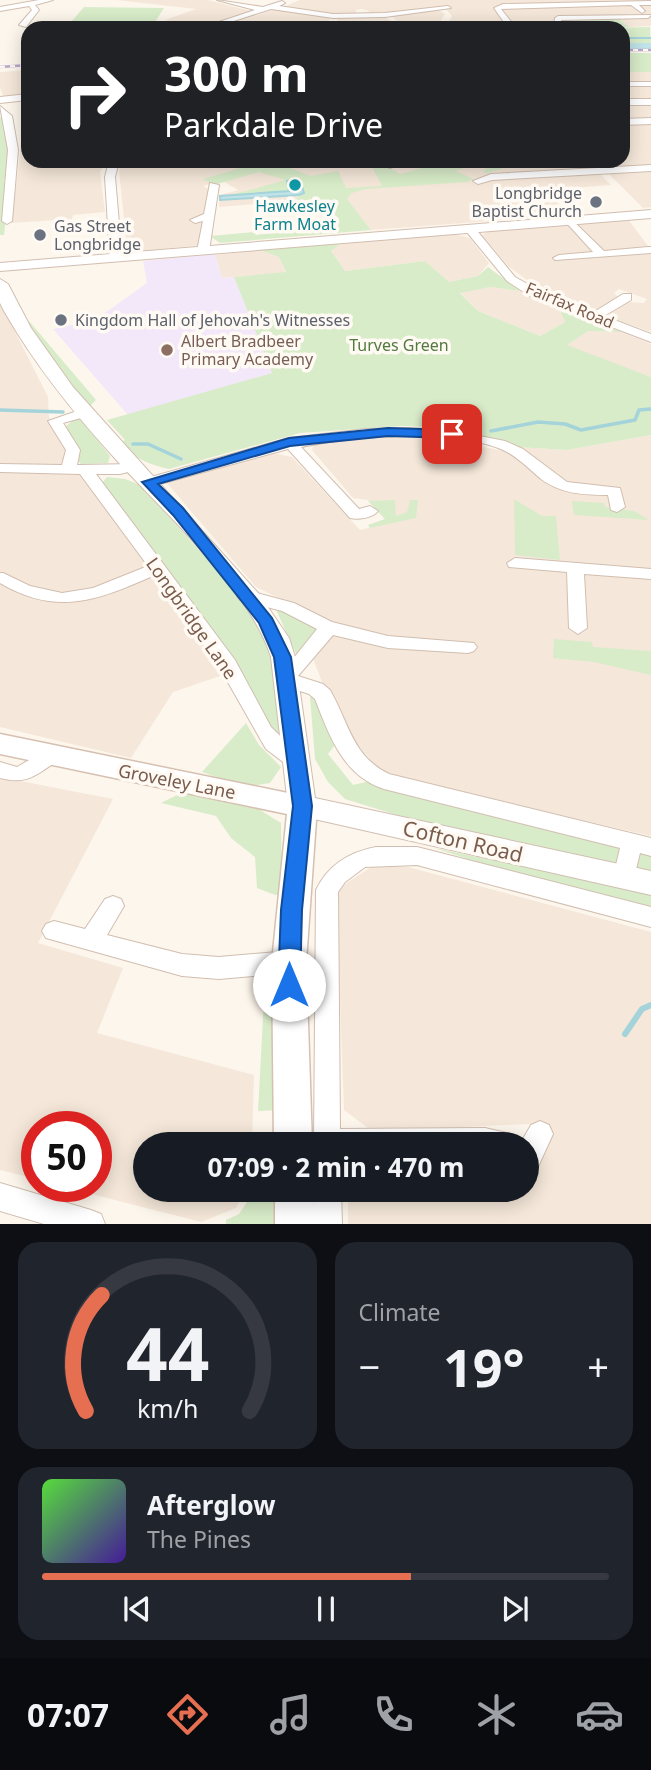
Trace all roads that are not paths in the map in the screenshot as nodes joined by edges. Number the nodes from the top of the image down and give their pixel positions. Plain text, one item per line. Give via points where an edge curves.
1 (50, 0) edge
2 (220, 0) edge
3 (292, 0) edge
4 (633, 3) junction
5 (651, 3) edge
6 (31, 4) junction
7 (543, 5) junction
8 (271, 7) junction
9 (2, 8) edge
10 (262, 9) junction
11 (369, 10) dead end
12 (359, 16) junction
13 (650, 16) edge
14 (561, 18) junction
15 (26, 21) edge
16 (226, 21) edge
17 (391, 21) edge
18 (391, 21) edge
19 (443, 21) edge
20 (509, 21) edge
21 (556, 21) edge
22 (630, 84) edge
23 (651, 84) edge
24 (21, 98) edge
25 (0, 100) edge
26 (630, 102) edge
27 (651, 102) edge
28 (0, 110) edge
29 (651, 121) edge
30 (630, 122) edge
31 (112, 168) edge
32 (597, 168) edge
33 (651, 168) edge
34 (600, 172) junction
35 (478, 181) dead end
36 (214, 185) dead end
37 (651, 214) edge
38 (209, 216) junction
39 (195, 219) dead end
40 (569, 220) junction
41 (7, 221) dead end
42 (470, 229) junction
43 (648, 250) dead end
44 (204, 251) junction
45 (601, 254) junction
46 (116, 258) junction
47 (559, 258) dead end
48 (0, 267) edge
49 (0, 284) edge
50 (627, 297) dead end
51 (594, 317) junction
52 (651, 338) edge
53 (83, 413) junction
54 (289, 442) junction
55 (131, 467) junction
56 (0, 468) edge
57 (77, 470) junction
58 (149, 482) junction
59 (617, 507) dead end
60 (370, 511) dead end
61 (515, 563) dead end
62 (575, 567) junction
63 (157, 568) junction
64 (4, 574) edge
65 (651, 574) edge
66 (246, 596) junction
67 (326, 627) junction
68 (578, 628) dead end
69 (468, 648) dead end
70 (286, 678) junction
71 (0, 744) edge
72 (52, 755) junction
73 (298, 762) junction
74 (0, 771) edge
75 (302, 806) junction
76 (641, 844) edge
77 (637, 880) edge
78 (113, 906) dead end
79 (651, 917) edge
80 (54, 931) dead end
81 (91, 940) junction
82 (289, 962) junction
83 (290, 1031) junction
84 (327, 1033) junction
85 (312, 1132) edge
86 (316, 1132) edge
87 (0, 1197) edge
88 (294, 1202) edge
89 (327, 1202) edge
90 (91, 1224) edge
91 (295, 1224) edge
92 (328, 1224) edge

1 - 6 street
2 - 10 street
3 - 8 street
4 - 5 street
4 - 7 street
4 - 13 street
6 - 9 street
6 - 15 street via 36,10
7 - 14 street
7 - 20 street via 497,8
8 - 10 street
8 - 12 street via 333,19
10 - 16 street
11 - 12 street
12 - 17 street
13 - 14 street
14 - 21 street
18 - 19 street via 445,8 448,16
22 - 23 street
24 - 25 street
26 - 27 street
28 - 41 street via 8,116 15,134
29 - 30 street
31 - 46 street
32 - 34 street
33 - 34 street
34 - 35 street
36 - 38 street
37 - 40 street
38 - 39 street
38 - 44 street
40 - 42 street
40 - 45 street
42 - 44 street
42 - 51 street, Fairfax Road via 511,278 534,293
43 - 45 street
44 - 46 street
45 - 47 street
46 - 48 street
49 - 53 street via 25,332
50 - 51 street
51 - 52 street, Fairfax Road
53 - 55 street
53 - 57 street via 55,421 73,450
54 - 58 street
54 - 59 street via 412,431 480,440 518,450 562,485 615,491
54 - 60 street via 356,515
55 - 57 street
55 - 58 street
56 - 57 street
57 - 63 street, Longbridge Lane
58 - 66 street
61 - 62 street
62 - 65 street
62 - 68 street
63 - 64 street via 67,601 35,596
63 - 73 street, Longbridge Lane via 230,667 265,737
66 - 67 street via 274,601
66 - 70 street via 276,638
67 - 69 street via 388,642
67 - 70 street
70 - 73 street
70 - 76 street, Cofton Road via 323,695 355,764 367,774
71 - 72 main road, Groveley Lane
72 - 74 street via 20,775
72 - 75 main road, Groveley Lane
73 - 75 street
75 - 77 street, Cofton Road
75 - 82 main road
76 - 77 street, Cofton Road
78 - 81 street
79 - 84 street, Cofton Road via 417,856 360,859 337,875 327,890
80 - 81 street
81 - 82 street via 182,965 219,968
82 - 83 main road
83 - 84 street
83 - 85 main road
84 - 86 street
87 - 90 street
88 - 91 main road
89 - 92 street

